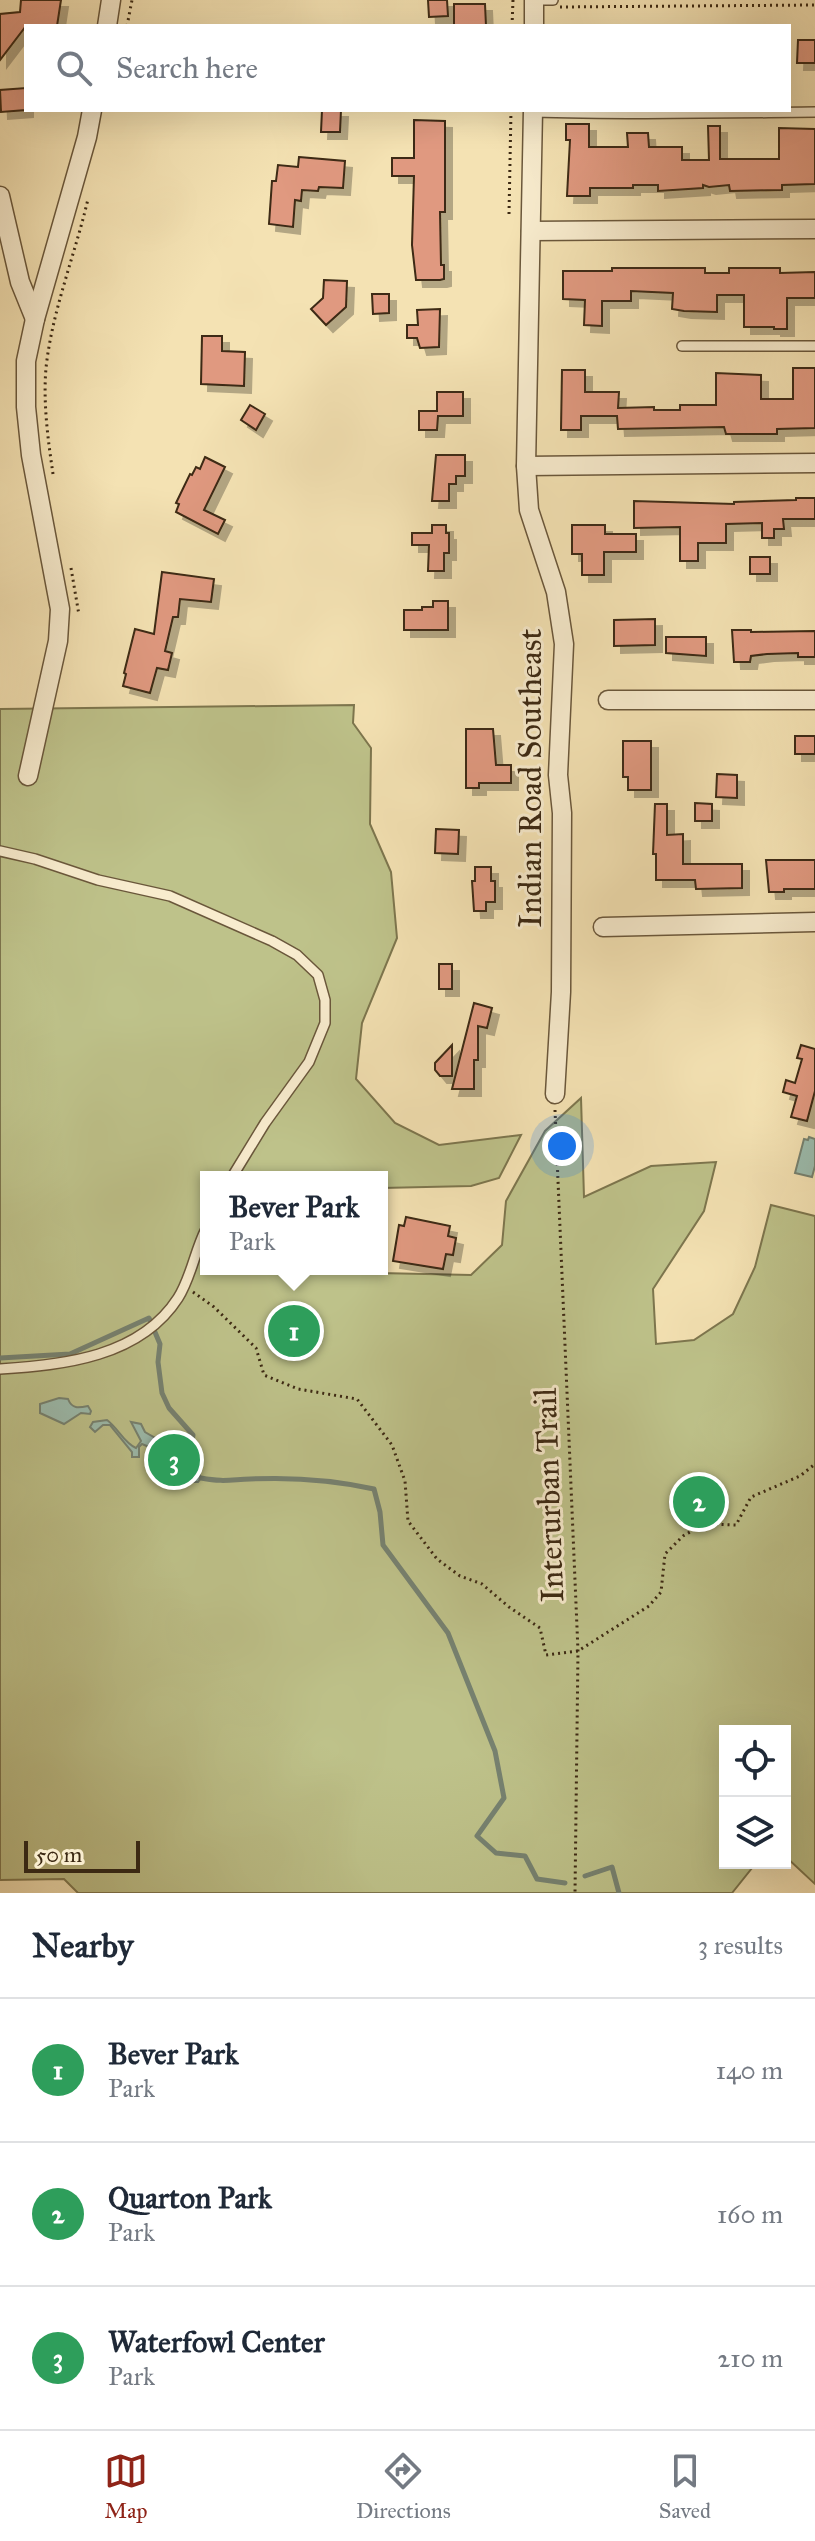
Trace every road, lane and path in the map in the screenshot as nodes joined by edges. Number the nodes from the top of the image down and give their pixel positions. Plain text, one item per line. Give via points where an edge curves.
1 (111, 0) edge
2 (132, 0) edge
3 (513, 0) edge
4 (543, 2) edge
5 (815, 5) edge
6 (107, 24) edge
7 (127, 24) edge
8 (512, 24) edge
9 (535, 24) edge
10 (92, 112) edge
11 (511, 112) edge
12 (533, 112) edge
13 (557, 112) edge
14 (648, 112) edge
15 (791, 112) edge
16 (815, 112) edge
17 (90, 191) dead end
18 (0, 196) edge
19 (509, 214) dead end
20 (815, 229) edge
21 (531, 231) junction
22 (35, 319) junction
23 (682, 346) dead end
24 (815, 346) edge
25 (815, 463) edge
26 (526, 466) junction
27 (55, 485) dead end
28 (68, 558) dead end
29 (79, 615) dead end
30 (608, 700) dead end
31 (815, 700) edge
32 (28, 776) dead end
33 (0, 851) edge
34 (815, 922) edge
35 (603, 927) dead end
36 (555, 1094) joint
37 (236, 1171) edge
38 (200, 1244) edge
39 (183, 1285) junction
40 (0, 1369) edge
41 (815, 1464) edge
42 (578, 1651) junction
43 (575, 1893) edge

1 - 6 street
2 - 7 path
3 - 8 path
4 - 5 path
4 - 9 street
10 - 22 street
11 - 19 path
12 - 21 street, Indian Road Southeast
13 - 14 lane
15 - 16 lane
17 - 27 path via 47,367
18 - 22 street via 20,282
20 - 21 street
21 - 26 street, Indian Road Southeast
22 - 32 street via 26,361 26,407 60,609 58,641
23 - 24 lane
25 - 26 street
26 - 36 street, Indian Road Southeast via 529,510 556,592 564,644
28 - 29 path
30 - 31 street
33 - 37 lane via 170,896 272,941 318,975 325,1023 309,1062
34 - 35 street
36 - 42 path, Interurban Trail
38 - 39 lane
39 - 40 lane via 158,1323 125,1345 85,1358
39 - 42 path via 256,1348 264,1375 298,1389 357,1399 392,1445 405,1481 408,1521 437,1559 482,1584 540,1628 546,1655
41 - 42 path via 751,1497 736,1525 704,1524 683,1536 665,1554 661,1592 649,1606
42 - 43 path, Interurban Trail

